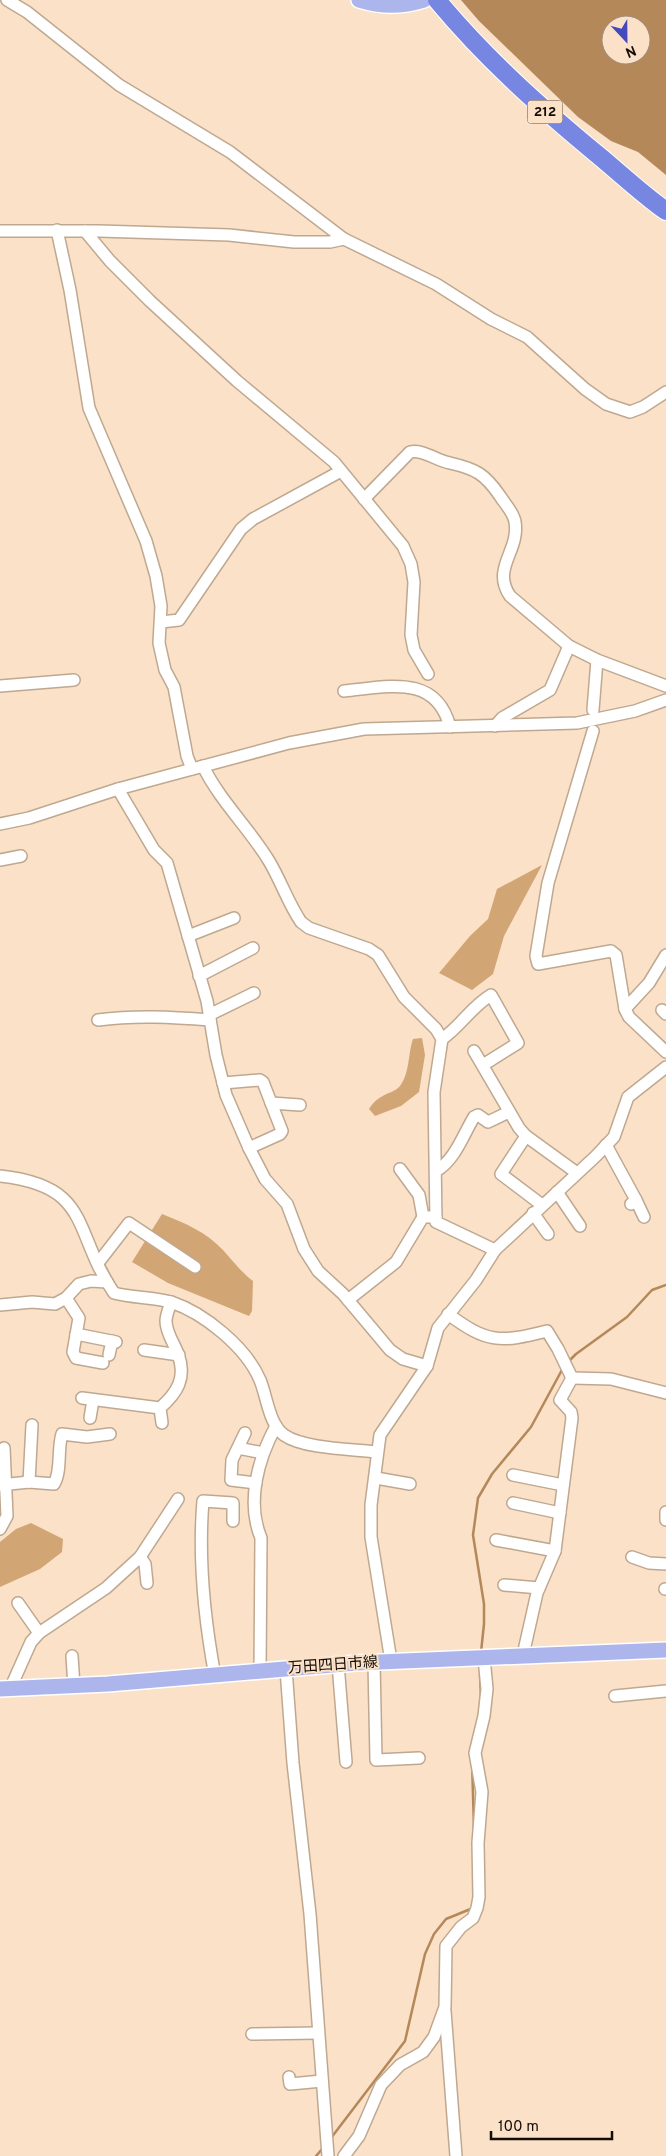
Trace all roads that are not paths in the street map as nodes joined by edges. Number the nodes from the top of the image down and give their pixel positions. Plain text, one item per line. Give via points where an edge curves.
1 (7, 0) edge
2 (360, 0) edge
3 (424, 0) edge
4 (436, 0) edge
5 (666, 210) edge
6 (56, 230) junction
7 (0, 231) edge
8 (85, 231) junction
9 (344, 239) junction
10 (666, 392) edge
11 (341, 471) junction
12 (364, 499) junction
13 (162, 622) junction
14 (569, 646) junction
15 (597, 660) junction
16 (428, 674) dead end
17 (74, 680) dead end
18 (0, 686) edge
19 (666, 686) edge
20 (344, 691) dead end
21 (666, 700) edge
22 (593, 710) dead end
23 (495, 726) junction
24 (450, 727) junction
25 (593, 731) dead end
26 (198, 767) junction
27 (118, 789) junction
28 (0, 824) edge
29 (21, 856) dead end
30 (0, 860) edge
31 (234, 918) dead end
32 (188, 936) junction
33 (253, 948) dead end
34 (666, 955) edge
35 (199, 976) junction
36 (254, 993) dead end
37 (625, 1009) junction
38 (209, 1017) junction
39 (98, 1020) dead end
40 (442, 1039) junction
41 (474, 1051) dead end
42 (666, 1052) edge
43 (483, 1065) junction
44 (666, 1067) edge
45 (223, 1083) junction
46 (271, 1103) junction
47 (300, 1105) dead end
48 (509, 1112) junction
49 (526, 1136) junction
50 (606, 1146) junction
51 (249, 1148) junction
52 (400, 1169) dead end
53 (436, 1171) junction
54 (577, 1173) junction
55 (0, 1176) edge
56 (557, 1192) junction
57 (542, 1205) junction
58 (533, 1213) junction
59 (423, 1217) junction
60 (436, 1217) junction
61 (644, 1217) dead end
62 (580, 1226) dead end
63 (548, 1234) dead end
64 (495, 1250) junction
65 (98, 1263) junction
66 (195, 1267) dead end
67 (107, 1282) junction
68 (66, 1298) junction
69 (348, 1300) junction
70 (171, 1302) junction
71 (0, 1305) edge
72 (448, 1314) junction
73 (76, 1334) junction
74 (144, 1350) dead end
75 (179, 1355) junction
76 (427, 1366) junction
77 (572, 1378) junction
78 (666, 1393) edge
79 (160, 1408) junction
80 (90, 1418) dead end
81 (162, 1423) dead end
82 (32, 1425) dead end
83 (276, 1426) junction
84 (245, 1433) dead end
85 (110, 1434) dead end
86 (4, 1448) dead end
87 (238, 1448) junction
88 (377, 1452) junction
89 (263, 1453) junction
90 (513, 1474) dead end
91 (376, 1478) junction
92 (29, 1482) junction
93 (256, 1484) junction
94 (410, 1484) dead end
95 (3, 1485) edge
96 (563, 1486) junction
97 (178, 1499) dead end
98 (513, 1503) dead end
99 (666, 1512) edge
100 (560, 1513) junction
101 (666, 1520) edge
102 (233, 1522) dead end
103 (0, 1529) edge
104 (496, 1540) dead end
105 (555, 1551) junction
106 (140, 1557) junction
107 (632, 1557) dead end
108 (666, 1564) edge
109 (146, 1583) dead end
110 (504, 1585) dead end
111 (539, 1588) junction
112 (18, 1603) dead end
113 (39, 1633) junction
114 (666, 1650) edge
115 (523, 1655) junction
116 (72, 1656) dead end
117 (484, 1658) junction
118 (391, 1661) junction
119 (374, 1662) junction
120 (338, 1664) junction
121 (286, 1669) junction
122 (260, 1672) junction
123 (215, 1676) junction
124 (74, 1686) junction
125 (5, 1689) edge
126 (666, 1691) edge
127 (615, 1696) dead end
128 (419, 1758) dead end
129 (346, 1762) dead end
130 (445, 2006) junction
131 (318, 2033) junction
132 (252, 2034) dead end
133 (289, 2077) dead end
134 (322, 2081) junction
135 (328, 2156) edge
136 (344, 2156) edge
137 (456, 2156) edge

1 - 9 street via 27,12 118,85 230,152
2 - 3 main road via 397,6
4 - 5 highway, 212 via 542,109
6 - 7 street
6 - 8 street
6 - 13 street via 70,290 88,408 146,541 160,593
8 - 9 street via 229,235 294,242
8 - 11 street via 110,262 150,301
9 - 10 street via 436,284 491,319 527,337 606,404 630,412
11 - 12 street
11 - 13 street via 252,519 241,529 179,620
12 - 14 street via 410,452 416,451 446,463 472,468 490,480 516,524 502,574 504,586 510,596
12 - 16 street via 402,546 411,564 414,582 411,635 414,650
13 - 26 street via 159,643 165,670 174,688 187,756
14 - 15 street
14 - 23 street via 550,690 502,718
15 - 19 street
15 - 22 street
17 - 18 street
20 - 24 street via 405,687 424,691 442,704
21 - 23 street via 635,711 576,723
23 - 24 street
24 - 26 street via 364,729 289,743
25 - 37 street via 548,883 536,956 538,964 611,951 616,955
26 - 27 street
26 - 40 street via 249,831 301,922 378,955 404,997
27 - 28 street
27 - 32 street via 154,850 167,863
29 - 30 street
31 - 32 street
32 - 35 street
33 - 35 street
34 - 37 street via 649,984
35 - 38 street
36 - 38 street
37 - 42 street via 629,1017
38 - 39 street
38 - 45 street
40 - 43 street via 477,1003 492,995 518,1043
40 - 53 street via 434,1092
41 - 43 street
43 - 48 street
44 - 50 street via 628,1097 614,1136
45 - 46 street via 260,1080
45 - 51 street
46 - 47 street
46 - 51 street via 282,1131
48 - 49 street
48 - 53 street via 488,1122 478,1115 474,1117 451,1158
49 - 54 street
49 - 57 street via 500,1174
50 - 54 street
50 - 61 street
51 - 69 street via 265,1179 287,1204 304,1249 318,1270
52 - 59 street via 419,1195
53 - 60 street
54 - 56 street
55 - 65 street via 39,1182 62,1196 83,1224
56 - 57 street
56 - 62 street
57 - 58 street
58 - 63 street
58 - 64 street
59 - 60 street
59 - 69 street via 396,1262
60 - 64 street via 436,1222
64 - 72 street
65 - 66 street via 129,1223
65 - 67 street
67 - 68 street via 79,1284
67 - 70 street via 114,1293
68 - 71 street via 55,1304
68 - 73 street via 80,1318
69 - 76 street via 390,1350 403,1359
70 - 75 street via 166,1321
70 - 83 street via 204,1317 249,1359
72 - 76 street via 438,1328
72 - 77 street via 469,1329 500,1339 514,1340 547,1332
73 - 73 street via 73,1352 76,1358 106,1359 114,1342
74 - 75 street
75 - 79 street via 179,1389
76 - 88 street via 386,1424
77 - 78 street via 611,1379
77 - 96 street via 560,1400 572,1418
79 - 80 street via 87,1399
79 - 81 street
82 - 92 street
83 - 88 street via 294,1440
83 - 89 street
84 - 87 street
85 - 92 street via 87,1437 62,1434 58,1446 58,1478 54,1484
86 - 95 street
87 - 89 street
87 - 93 street via 232,1460 230,1480
88 - 91 street
89 - 93 street
90 - 96 street
91 - 94 street
91 - 118 street via 371,1505 371,1537
92 - 95 street
93 - 122 street via 256,1527 261,1538
95 - 103 street via 7,1516
96 - 100 street
97 - 106 street
98 - 100 street
99 - 101 street
100 - 105 street
102 - 123 street via 233,1503 203,1501 202,1586
104 - 105 street
105 - 111 street
106 - 109 street via 145,1564
106 - 113 street via 106,1588
107 - 108 street
110 - 111 street
111 - 115 street
112 - 113 street
113 - 125 street
114 - 115 main road, 万田四日市線
115 - 117 main road, 万田四日市線
116 - 124 street
117 - 118 main road, 万田四日市線
117 - 130 street via 487,1689 475,1753 482,1792 478,1843 480,1896 473,1918 446,1946
118 - 119 main road, 万田四日市線
119 - 120 main road, 万田四日市線
119 - 128 street via 376,1760
120 - 121 main road, 万田四日市線
120 - 129 street
121 - 122 main road, 万田四日市線
121 - 131 street
122 - 123 main road, 万田四日市線
123 - 124 main road, 万田四日市線
124 - 125 main road, 万田四日市線
126 - 127 street
130 - 136 street via 434,2037 423,2052 400,2065 380,2085 359,2136
130 - 137 street
131 - 132 street
131 - 134 street
133 - 134 street via 290,2084
134 - 135 street

